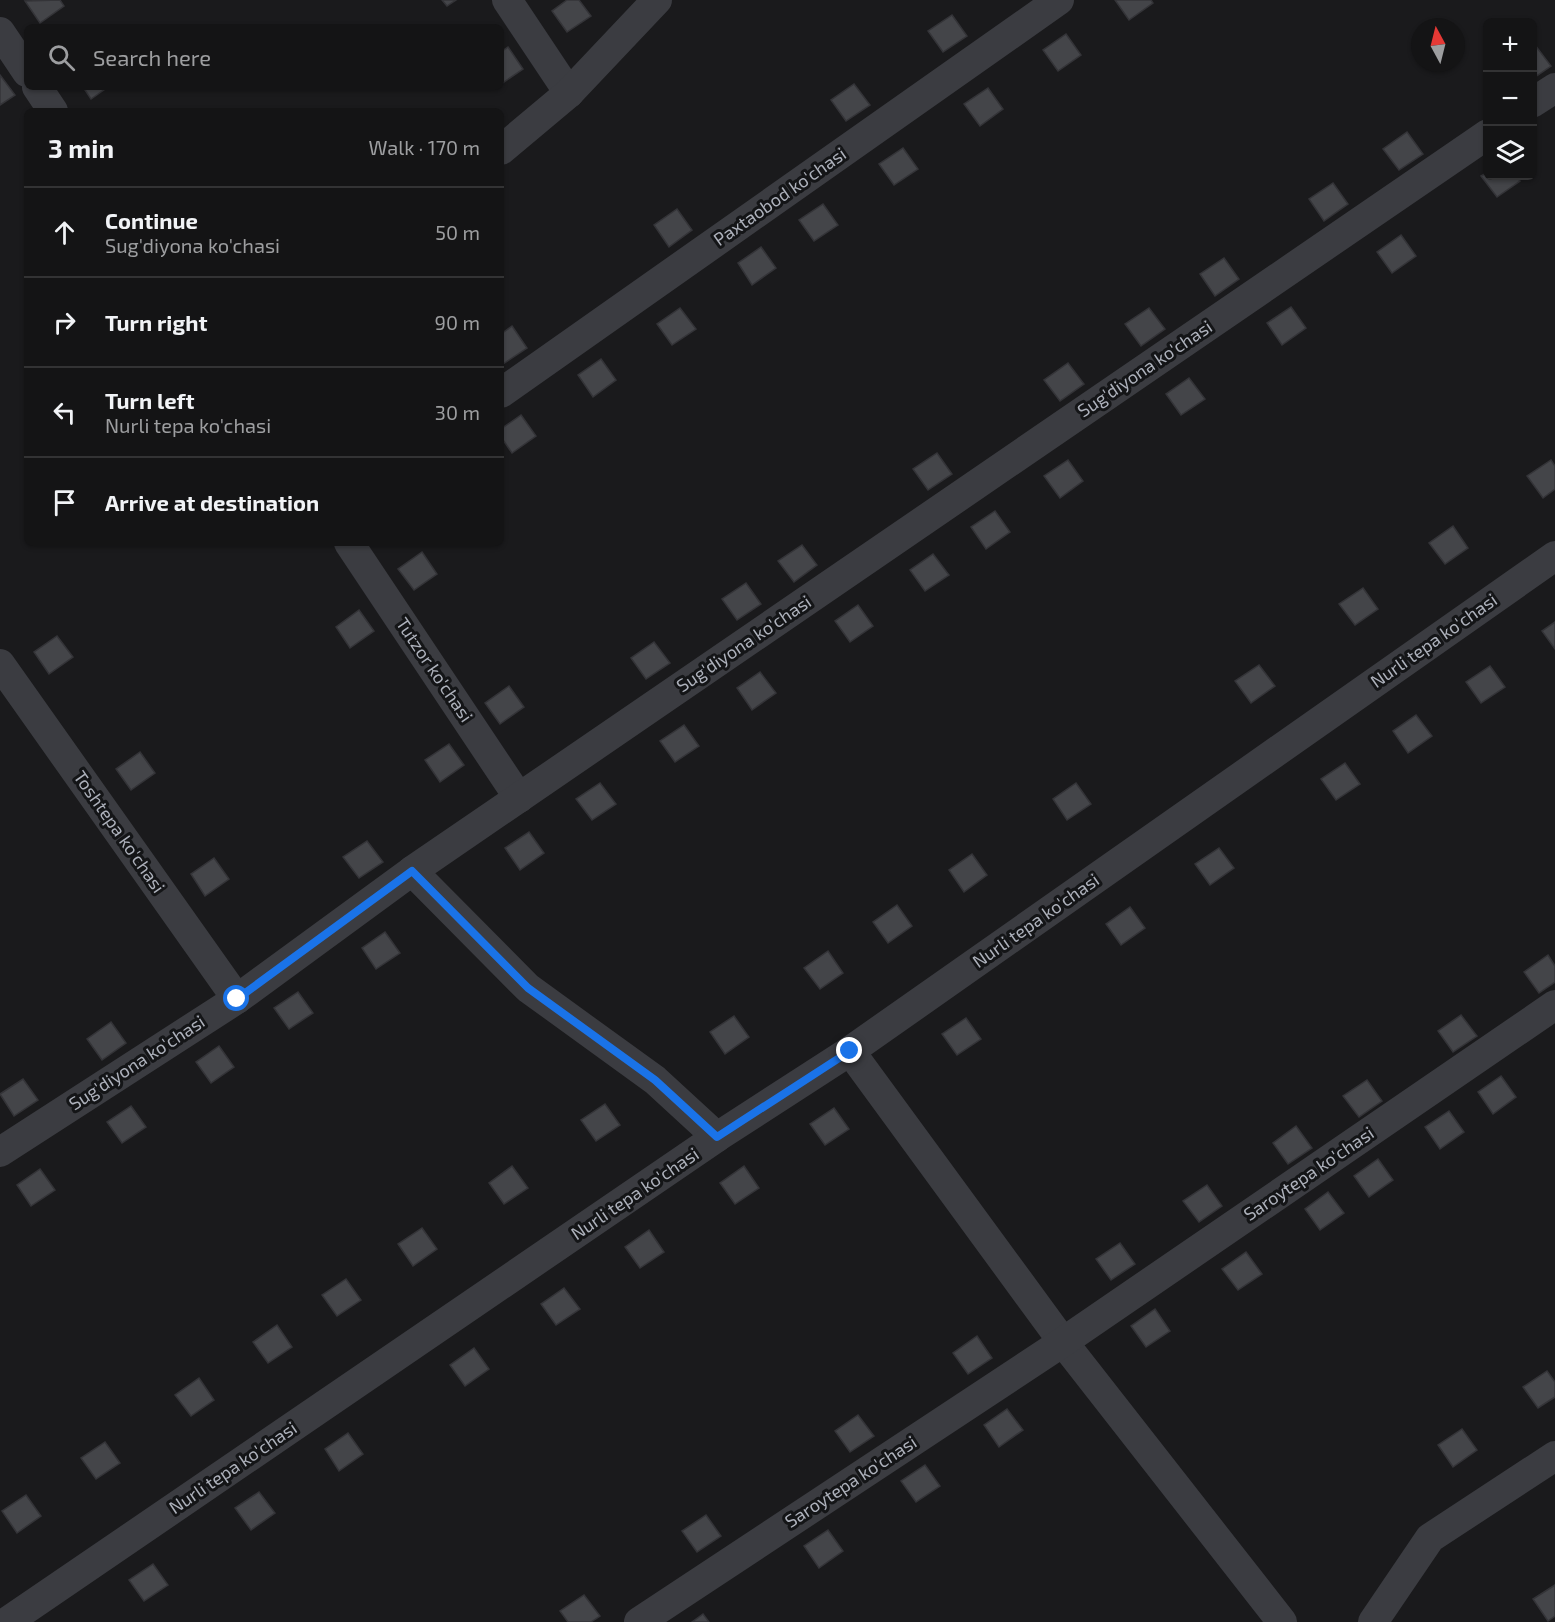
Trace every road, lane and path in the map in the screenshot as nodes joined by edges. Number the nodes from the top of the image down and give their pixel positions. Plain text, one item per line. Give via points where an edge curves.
1 (507, 0) edge
2 (657, 0) edge
3 (1059, 0) edge
4 (0, 32) edge
5 (24, 68) edge
6 (1555, 88) edge
7 (39, 90) edge
8 (569, 93) junction
9 (1537, 100) edge
10 (52, 108) edge
11 (1483, 137) edge
12 (504, 147) edge
13 (504, 391) edge
14 (351, 546) edge
15 (1555, 556) edge
16 (0, 664) edge
17 (519, 798) junction
18 (412, 871) junction
19 (237, 999) junction
20 (1555, 1005) edge
21 (850, 1051) junction
22 (717, 1137) junction
23 (0, 1152) edge
24 (1063, 1342) junction
25 (1555, 1456) edge
26 (7, 1622) edge
27 (639, 1622) edge
28 (1282, 1622) edge
29 (1373, 1622) edge

1 - 8 street
2 - 8 street
3 - 13 street, Paxtaobod ko'chasi
4 - 5 street
6 - 9 street
7 - 10 street
8 - 12 street
11 - 17 street, Sug'diyona ko'chasi
14 - 17 street, Tutzor ko'chasi
15 - 21 street, Nurli tepa ko'chasi
16 - 19 street, Toshtepa ko'chasi
17 - 18 street, Sug'diyona ko'chasi
18 - 19 street, Sug'diyona ko'chasi
18 - 22 street via 528,988 655,1080
19 - 23 street, Sug'diyona ko'chasi
20 - 24 street, Saroytepa ko'chasi
21 - 22 street, Nurli tepa ko'chasi
21 - 24 street
22 - 26 street, Nurli tepa ko'chasi
24 - 27 street, Saroytepa ko'chasi
24 - 28 street
25 - 29 street via 1430,1538

